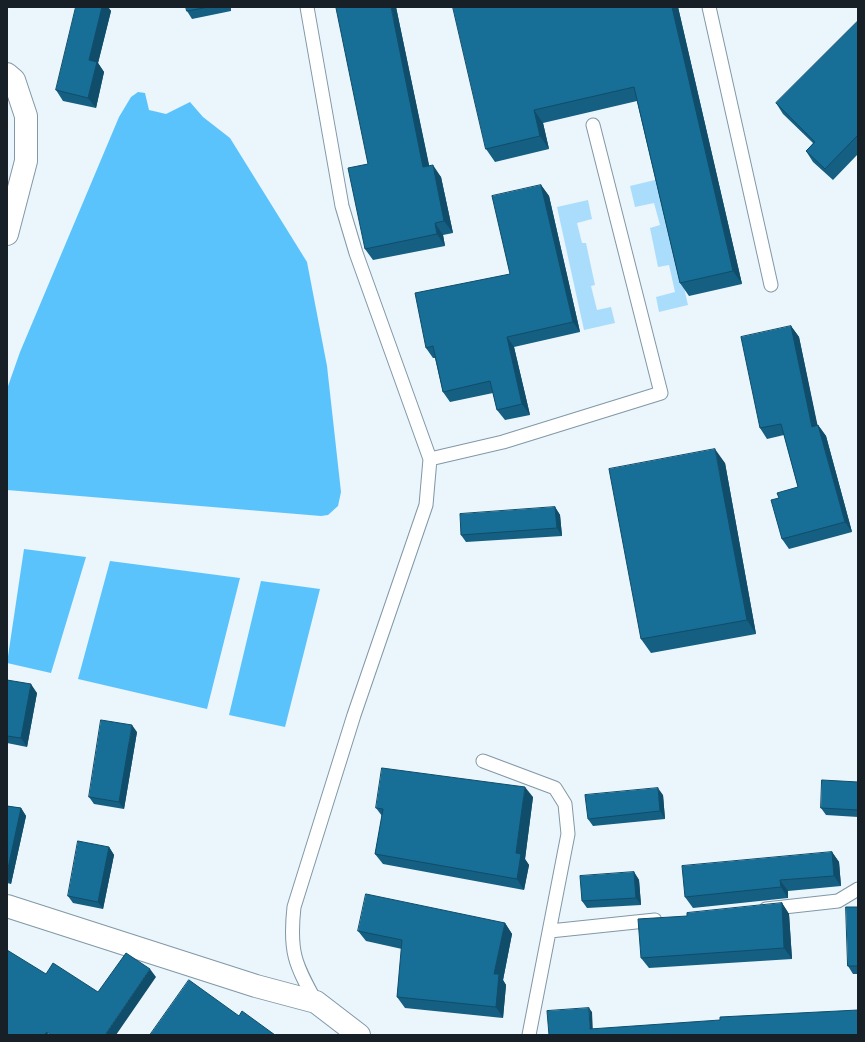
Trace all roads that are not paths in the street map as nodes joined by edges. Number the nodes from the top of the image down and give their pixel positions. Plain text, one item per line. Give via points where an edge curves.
1 (307, 7) edge
2 (708, 7) edge
3 (7, 74) edge
4 (593, 125) dead end
5 (7, 234) edge
6 (771, 285) dead end
7 (430, 459) junction
8 (483, 761) dead end
9 (858, 889) edge
10 (7, 906) edge
11 (752, 910) edge
12 (666, 919) edge
13 (550, 931) junction
14 (316, 1002) junction
15 (359, 1035) edge
16 (530, 1035) edge

1 - 7 lane via 342,206 356,253
2 - 6 lane
3 - 5 street via 14,80 26,116 26,161
4 - 7 lane via 661,393 503,442
7 - 14 lane via 426,505 354,715 294,907 292,951 300,973
8 - 13 lane via 555,788 565,804 568,834
9 - 11 lane via 838,901
10 - 14 street via 256,986
12 - 13 lane
13 - 16 lane
14 - 15 street

